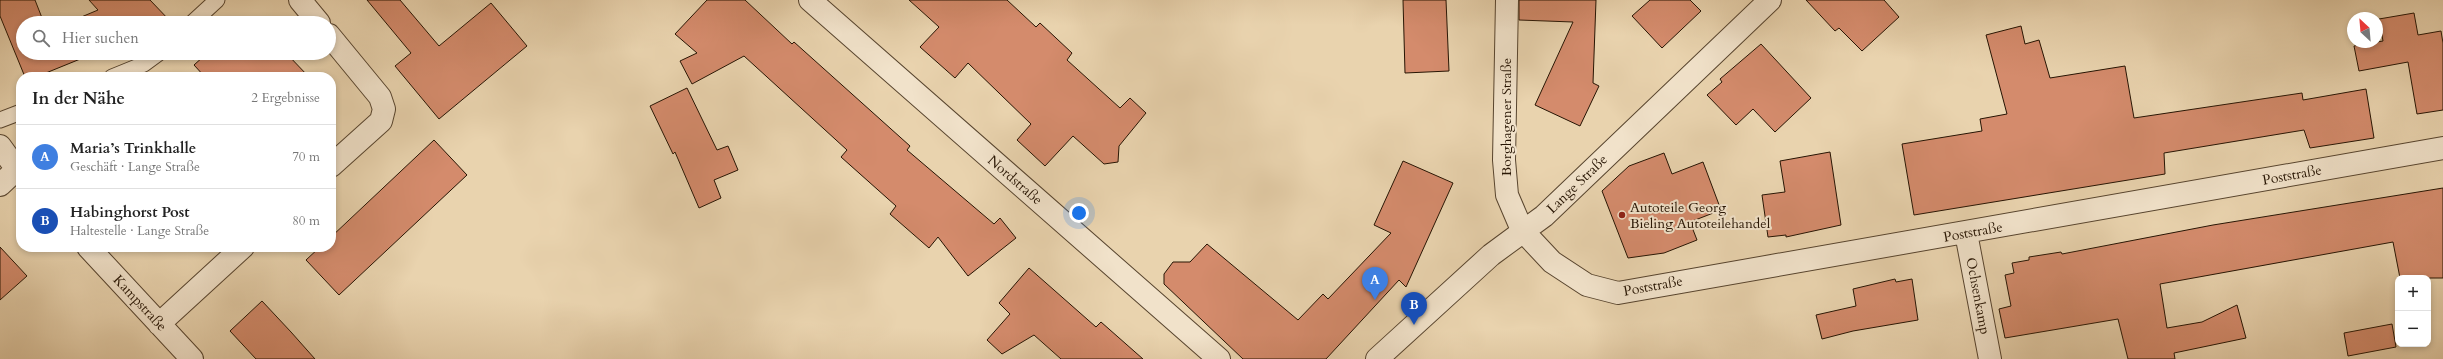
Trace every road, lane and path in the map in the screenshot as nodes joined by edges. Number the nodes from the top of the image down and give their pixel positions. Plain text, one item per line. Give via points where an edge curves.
1 (217, 0) edge
2 (300, 0) edge
3 (810, 0) edge
4 (1507, 0) edge
5 (1770, 0) edge
6 (200, 16) edge
7 (313, 16) edge
8 (336, 44) edge
9 (149, 60) edge
10 (124, 72) edge
11 (16, 114) edge
12 (0, 120) edge
13 (0, 146) edge
14 (2443, 148) edge
15 (336, 162) edge
16 (16, 168) edge
17 (16, 174) edge
18 (0, 185) edge
19 (1522, 230) junction
20 (1966, 233) junction
21 (93, 252) edge
22 (238, 252) edge
23 (159, 324) junction
24 (192, 359) edge
25 (1219, 359) edge
26 (1377, 359) edge
27 (1990, 359) edge

1 - 6 lane
2 - 7 street
3 - 25 street, Nordstraße
4 - 19 street, Borghagener Straße via 1504,160 1507,195
5 - 19 street, Lange Straße via 1544,216
8 - 15 street via 380,97 384,109 381,121
9 - 10 lane
11 - 12 lane
13 - 16 street
14 - 20 street, Poststraße
17 - 18 street
19 - 20 street, Poststraße via 1552,262 1587,285 1618,293
19 - 26 street, Lange Straße
20 - 27 street, Ochsenkamp
21 - 23 street, Kampstraße
22 - 23 street
23 - 24 street, Kampstraße

